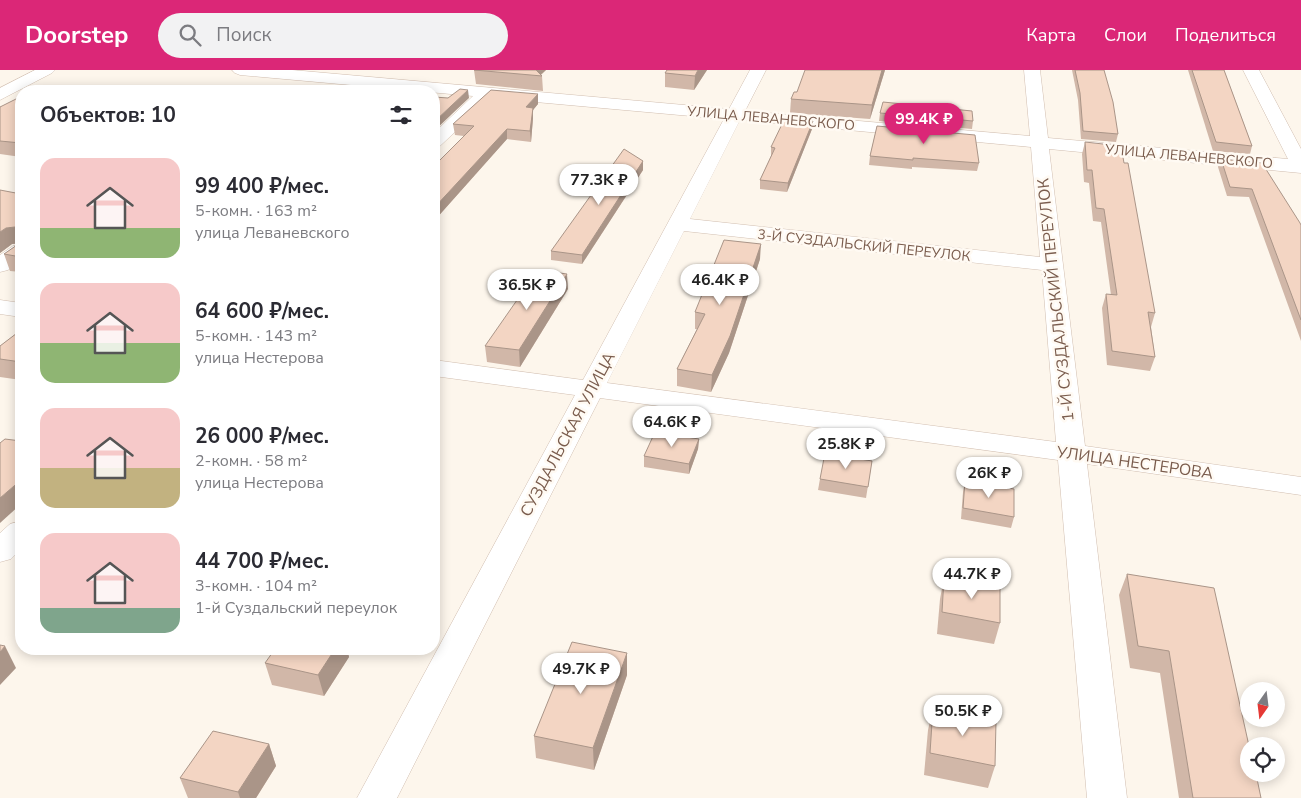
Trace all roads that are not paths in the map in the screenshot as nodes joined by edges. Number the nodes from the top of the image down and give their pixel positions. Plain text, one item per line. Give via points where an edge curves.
1 (47, 70) edge
2 (240, 70) edge
3 (758, 70) edge
4 (1032, 70) edge
5 (1251, 70) edge
6 (286, 75) junction
7 (19, 85) edge
8 (271, 85) edge
9 (397, 85) edge
10 (15, 87) edge
11 (440, 89) edge
12 (486, 93) junction
13 (0, 95) edge
14 (736, 114) junction
15 (440, 136) edge
16 (1038, 142) junction
17 (1301, 166) edge
18 (677, 224) junction
19 (15, 255) edge
20 (0, 265) edge
21 (1052, 265) junction
22 (0, 307) edge
23 (15, 309) edge
24 (440, 369) edge
25 (589, 390) junction
26 (1073, 453) junction
27 (1301, 486) edge
28 (15, 537) edge
29 (0, 551) edge
30 (376, 798) edge
31 (1108, 798) edge

1 - 7 street
2 - 6 street, УЛИЦА ЛЕВАНЕВСКОГО
3 - 14 street, СУЗДАЛЬСКАЯ УЛИЦА
4 - 16 street, 1-Й СУЗДАЛЬСКИЙ ПЕРЕУЛОК
5 - 17 street
6 - 8 street
6 - 9 street, УЛИЦА ЛЕВАНЕВСКОГО
10 - 13 street
11 - 12 street, УЛИЦА ЛЕВАНЕВСКОГО
12 - 14 street, УЛИЦА ЛЕВАНЕВСКОГО
12 - 15 street
14 - 16 street, УЛИЦА ЛЕВАНЕВСКОГО
14 - 18 street, СУЗДАЛЬСКАЯ УЛИЦА
16 - 17 street, УЛИЦА ЛЕВАНЕВСКОГО
16 - 21 street, 1-Й СУЗДАЛЬСКИЙ ПЕРЕУЛОК
18 - 21 street, 3-Й СУЗДАЛЬСКИЙ ПЕРЕУЛОК
18 - 25 street, СУЗДАЛЬСКАЯ УЛИЦА
19 - 20 street
21 - 26 street, 1-Й СУЗДАЛЬСКИЙ ПЕРЕУЛОК
22 - 23 street
24 - 25 street, УЛИЦА НЕСТЕРОВА
25 - 26 street, УЛИЦА НЕСТЕРОВА
25 - 30 street, СУЗДАЛЬСКАЯ УЛИЦА
26 - 27 street, УЛИЦА НЕСТЕРОВА
26 - 31 street, 1-Й СУЗДАЛЬСКИЙ ПЕРЕУЛОК
28 - 29 street

